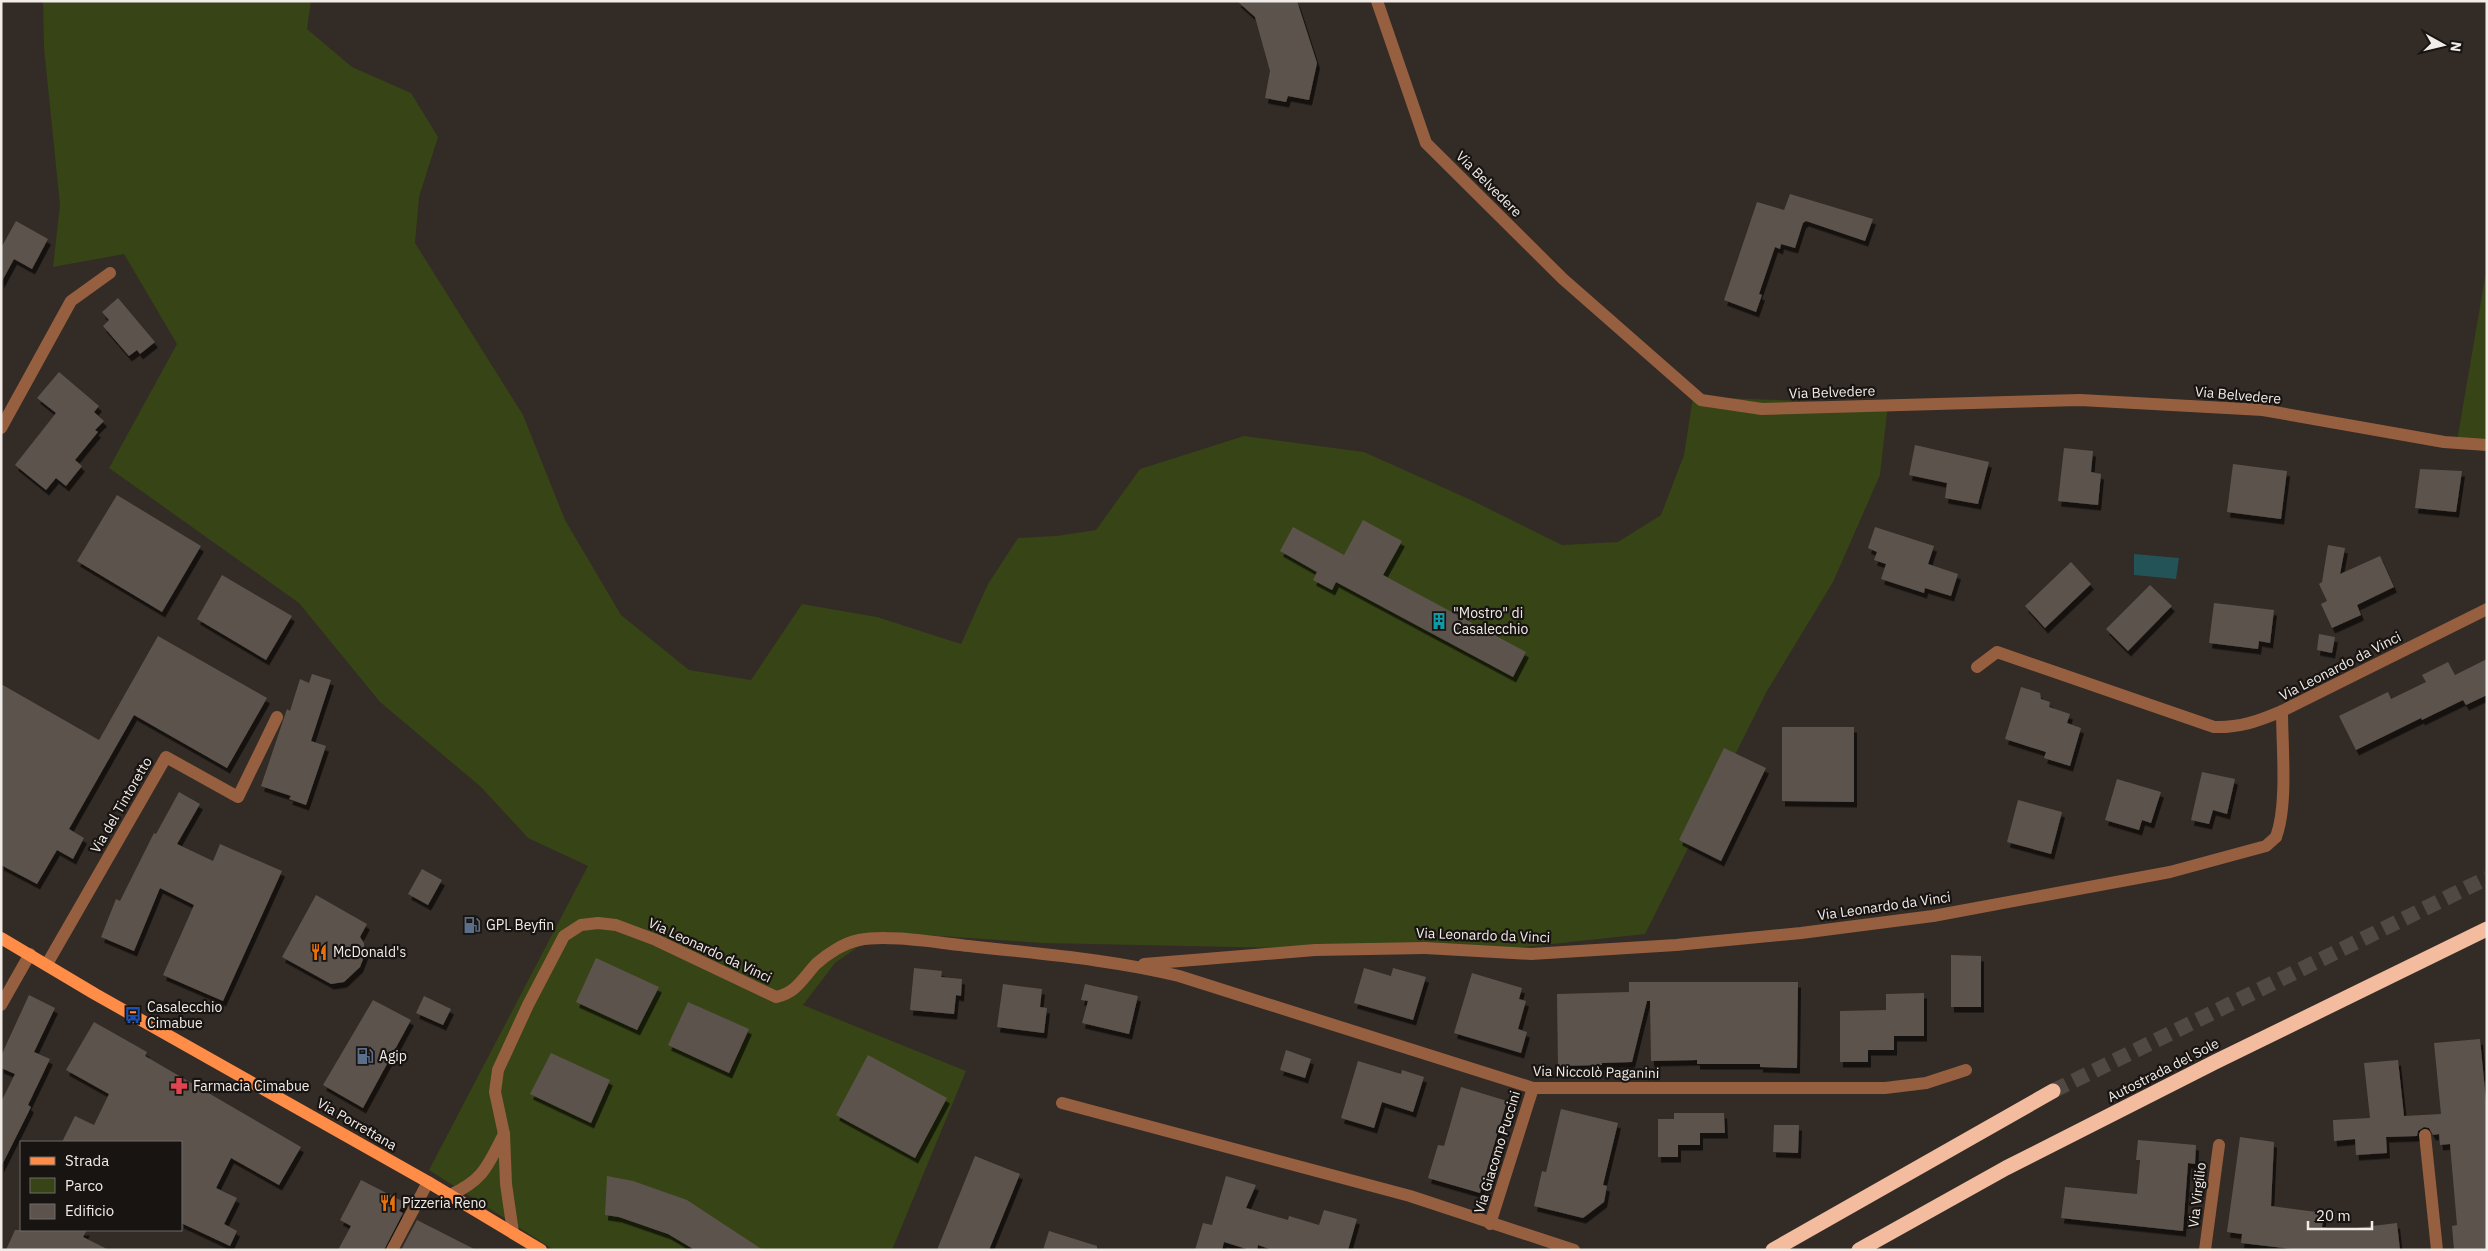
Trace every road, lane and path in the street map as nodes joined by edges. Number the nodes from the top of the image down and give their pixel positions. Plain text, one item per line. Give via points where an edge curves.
1 (1377, 1) edge
2 (110, 273) dead end
3 (7, 403) edge
4 (1, 428) edge
5 (2487, 445) edge
6 (2487, 609) edge
7 (1977, 667) dead end
8 (2282, 710) junction
9 (277, 717) dead end
10 (2487, 929) edge
11 (1, 938) edge
12 (30, 954) junction
13 (48, 964) junction
14 (1132, 964) junction
15 (1179, 976) joint
16 (1, 1005) edge
17 (1966, 1070) dead end
18 (1533, 1088) junction
19 (2053, 1091) tunnel mouth
20 (1062, 1103) dead end
21 (504, 1134) junction
22 (2425, 1135) dead end
23 (2219, 1145) dead end
24 (428, 1182) junction
25 (450, 1195) junction
26 (1490, 1224) junction
27 (513, 1232) junction
28 (392, 1250) edge
29 (541, 1250) edge
30 (1574, 1250) edge
31 (1773, 1250) edge
32 (1859, 1250) edge
33 (2205, 1250) edge
34 (2437, 1250) edge

1 - 5 street, Via Belvedere via 1426,143 1563,279 1701,400 1762,409 2080,400 2263,410 2444,442
2 - 3 street via 71,301
3 - 4 street
6 - 8 street, Via Leonardo da Vinci
7 - 8 street via 1996,652 2214,727 2255,722
8 - 14 street, Via Leonardo da Vinci via 2281,806 2276,838 2266,846 2170,872 1933,916 1676,945 1531,954 1425,948 1316,950
9 - 13 street, Via del Tintoretto via 238,797 166,757
10 - 32 highway, Autostrada del Sole via 2024,1159
11 - 12 main road, Via Porrettana
12 - 13 main road, Via Porrettana
12 - 16 street
13 - 24 main road, Via Porrettana via 95,994
14 - 15 street, Via Leonardo da Vinci
14 - 21 street, Via Leonardo da Vinci via 868,939 858,940 828,954 799,985 786,995 776,997 656,940 616,925 581,925 564,936 498,1070 495,1092
15 - 18 street, Via Niccolò Paganini
17 - 18 street, Via Niccolò Paganini via 1926,1083 1885,1088
18 - 26 street, Via Giacomo Puccini
19 - 31 highway
20 - 26 street, Via Giacomo Puccini via 1410,1196
21 - 25 street via 486,1170 469,1187
21 - 27 street, Via Leonardo da Vinci via 506,1184
22 - 34 street
23 - 33 street, Via Virgilio
24 - 25 main road, Via Porrettana
24 - 28 street
25 - 27 main road, Via Porrettana
26 - 30 street, Via Giacomo Puccini
27 - 29 main road, Via Porrettana

